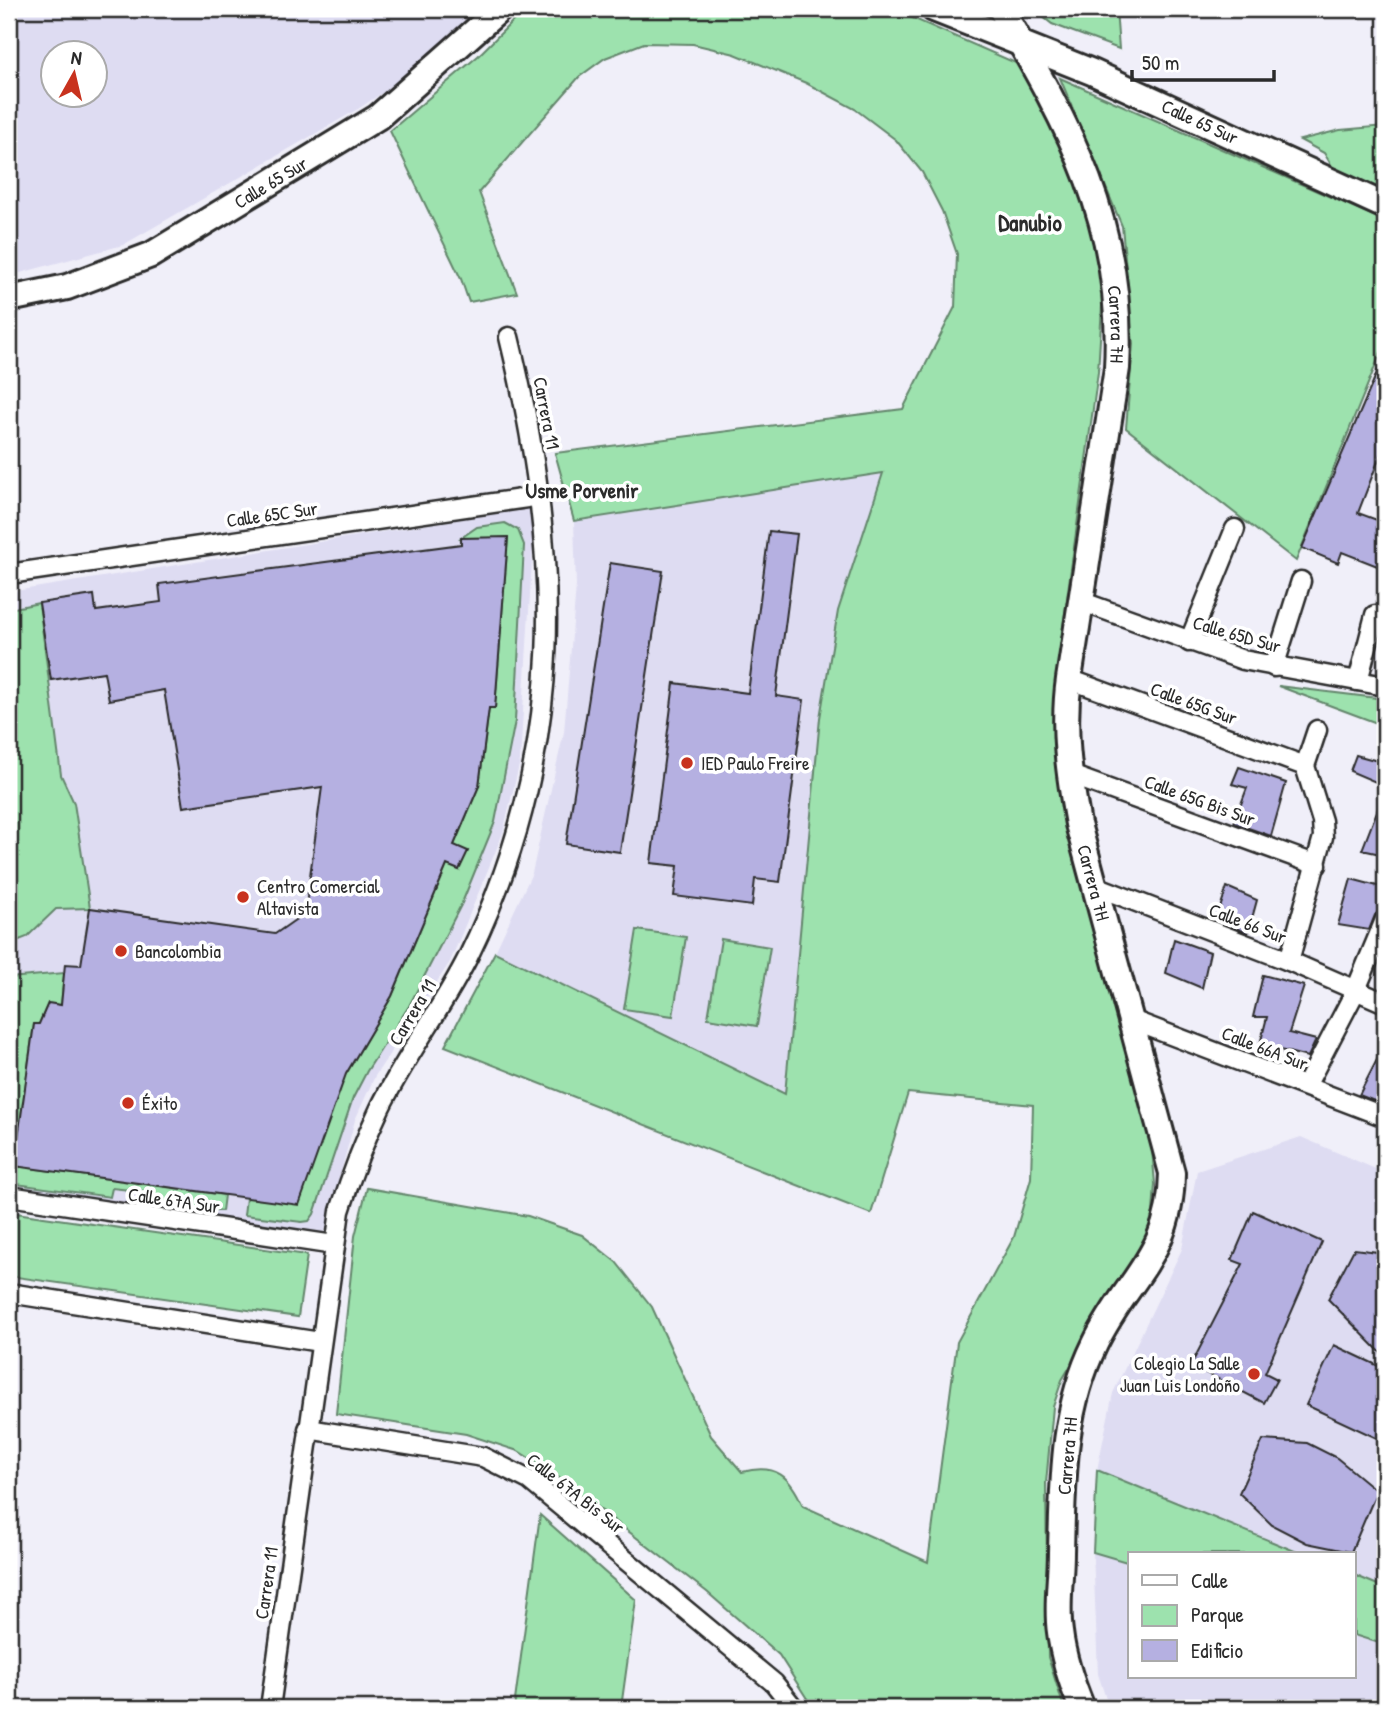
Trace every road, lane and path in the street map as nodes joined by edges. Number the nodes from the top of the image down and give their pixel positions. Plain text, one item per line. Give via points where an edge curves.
1 (500, 9) edge
2 (934, 9) edge
3 (1001, 9) edge
4 (1023, 45) junction
5 (1385, 206) edge
6 (9, 299) edge
7 (509, 337) dead end
8 (541, 496) junction
9 (1235, 528) dead end
10 (9, 574) edge
11 (1301, 581) dead end
12 (1083, 602) junction
13 (1375, 615) dead end
14 (1189, 642) junction
15 (1274, 667) junction
16 (1069, 679) junction
17 (1358, 681) junction
18 (1385, 686) edge
19 (1317, 730) dead end
20 (1305, 766) junction
21 (1069, 774) junction
22 (1317, 865) junction
23 (1093, 885) junction
24 (1385, 920) edge
25 (1289, 961) junction
26 (1355, 992) junction
27 (1385, 1003) edge
28 (1129, 1019) junction
29 (1306, 1086) junction
30 (1385, 1117) edge
31 (9, 1196) edge
32 (334, 1245) junction
33 (9, 1293) edge
34 (320, 1342) junction
35 (308, 1429) junction
36 (270, 1708) edge
37 (794, 1708) edge
38 (1082, 1708) edge

1 - 6 street, Calle 65 Sur via 378,117 163,248 67,288
2 - 4 street, Calle 65 Sur
3 - 4 street, Carrera 7H
4 - 5 street, Calle 65 Sur
4 - 12 street, Carrera 7H via 1054,100 1098,201 1116,289 1117,368
7 - 8 street, Carrera 11
8 - 10 street, Calle 65C Sur
8 - 32 street, Carrera 11 via 548,579 547,656 525,810 468,957 369,1132 353,1170
9 - 14 street
11 - 15 street
12 - 14 street, Calle 65D Sur
12 - 16 street, Carrera 7H
13 - 17 street
14 - 15 street, Calle 65D Sur
15 - 17 street, Calle 65D Sur
16 - 20 street, Calle 65G Sur
16 - 21 street, Carrera 7H via 1065,703
17 - 18 street, Calle 65D Sur
19 - 20 street
20 - 22 street via 1322,821
21 - 22 street, Calle 65G Bis Sur
21 - 23 street, Carrera 7H
22 - 25 street
23 - 25 street, Calle 66 Sur
23 - 28 street, Carrera 7H
24 - 26 street
25 - 26 street, Calle 66 Sur
26 - 27 street, Calle 66 Sur
26 - 29 street
28 - 29 street, Calle 66A Sur
28 - 38 street, Carrera 7H via 1167,1147 1171,1200 1157,1249 1108,1321 1086,1363 1067,1432 1059,1629
29 - 30 street, Calle 66A Sur
31 - 32 street, Calle 67A Sur
32 - 34 street, Carrera 11
33 - 34 street
34 - 35 street, Carrera 11
35 - 36 street, Carrera 11
35 - 37 street, Calle 67A Bis Sur via 483,1457 509,1467 775,1683

